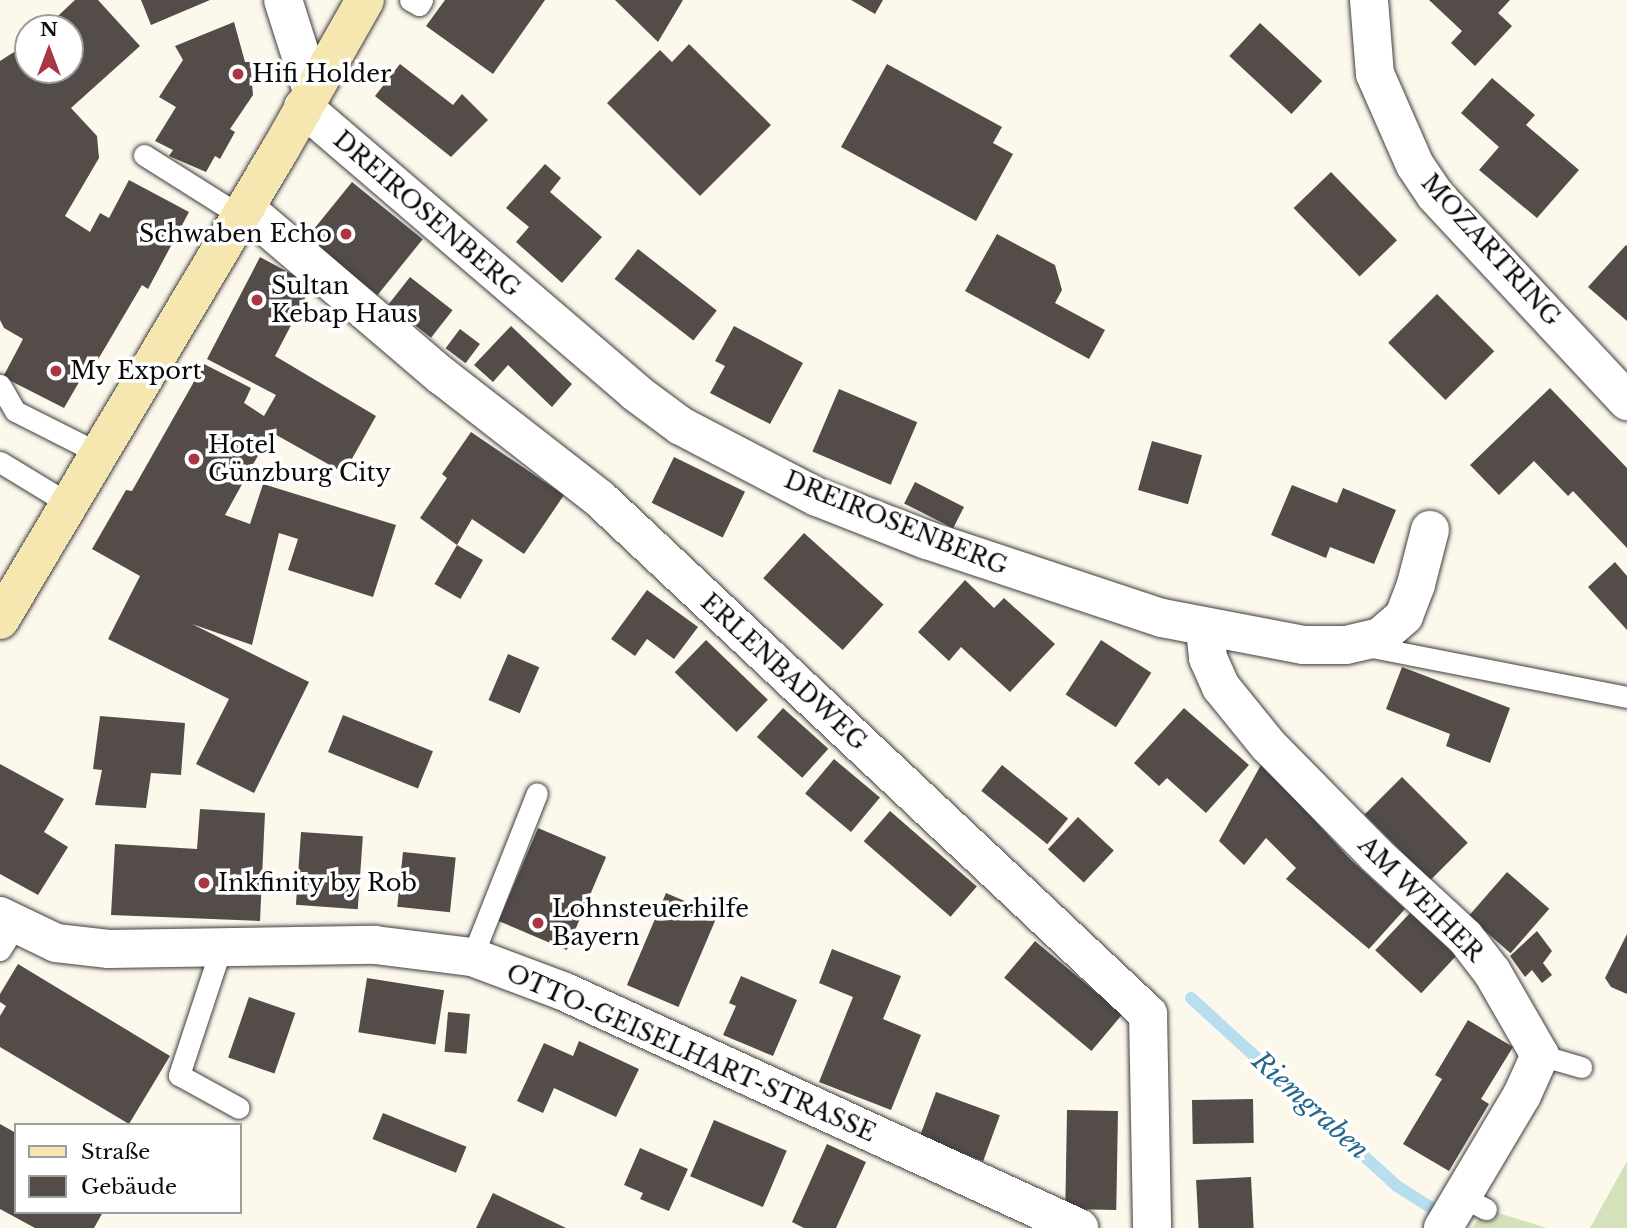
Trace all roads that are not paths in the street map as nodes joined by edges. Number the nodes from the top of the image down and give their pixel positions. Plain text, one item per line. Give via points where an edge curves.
1 (283, 0) edge
2 (410, 0) edge
3 (422, 0) edge
4 (1369, 0) edge
5 (357, 3) edge
6 (307, 99) junction
7 (144, 155) dead end
8 (243, 212) junction
9 (0, 385) edge
10 (1627, 401) edge
11 (98, 453) junction
12 (0, 462) edge
13 (68, 504) junction
14 (1430, 530) dead end
15 (0, 620) edge
16 (1205, 629) junction
17 (1355, 643) junction
18 (1627, 696) edge
19 (537, 793) dead end
20 (5, 930) edge
21 (221, 948) junction
22 (472, 957) junction
23 (1539, 1055) junction
24 (1581, 1067) dead end
25 (239, 1108) dead end
26 (1463, 1210) edge
27 (1079, 1228) edge
28 (1152, 1228) edge

1 - 6 street
2 - 3 lane via 419,5
4 - 10 street, MOZARTRING via 1375,74 1415,165 1435,195
5 - 6 street
6 - 8 street
6 - 16 street, DREIROSENBERG via 635,392 681,426 817,498 1003,567
7 - 8 lane
8 - 11 street
8 - 28 street, ERLENBADWEG via 600,499 1148,1013
9 - 11 lane via 15,411
11 - 13 street
12 - 13 lane
13 - 15 street
14 - 17 street, DREIROSENBERG via 1404,615 1380,637
16 - 17 street, DREIROSENBERG via 1303,645
16 - 23 street, AM WEIHER via 1208,658 1220,687 1268,745 1465,937 1492,972
17 - 18 lane, DREIROSENBERG
19 - 22 lane
20 - 21 street, OTTO-GEISELHART-STRASSE via 56,943 109,949
21 - 22 street, OTTO-GEISELHART-STRASSE via 375,944
21 - 25 lane via 179,1075
22 - 27 street, OTTO-GEISELHART-STRASSE via 565,992
23 - 24 lane
23 - 26 street

